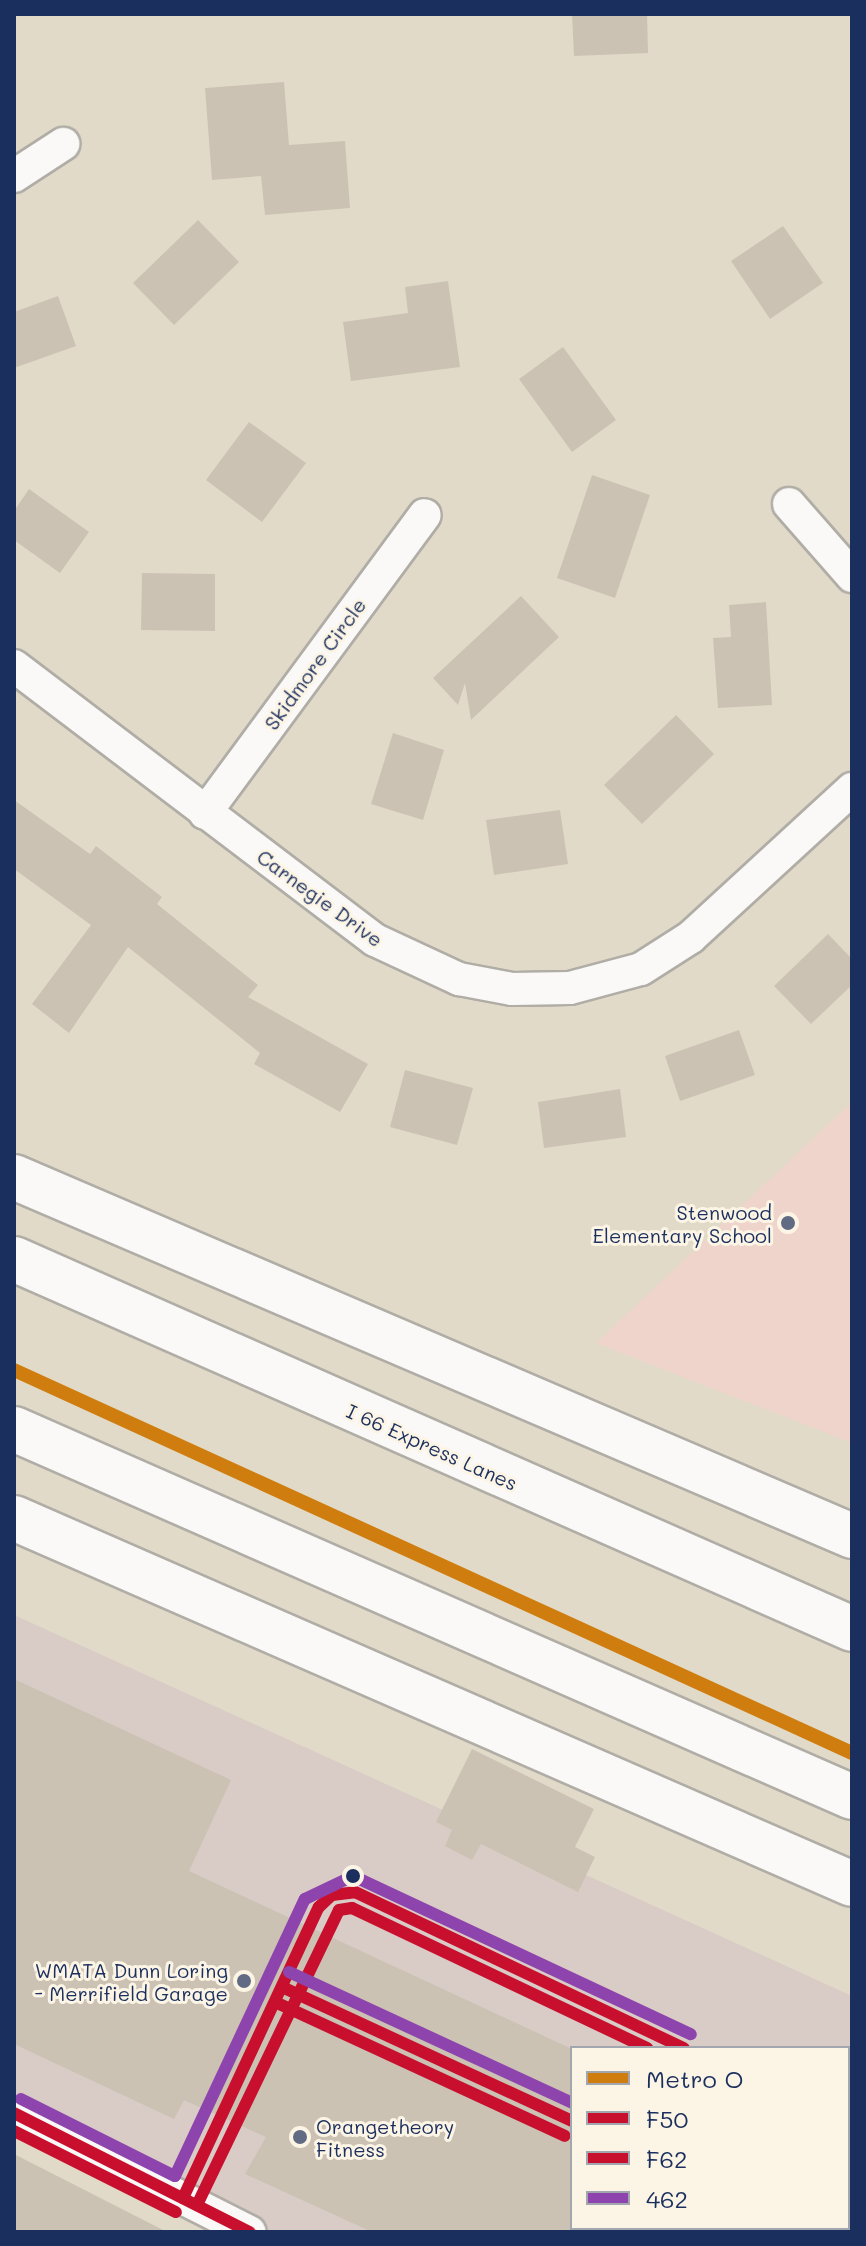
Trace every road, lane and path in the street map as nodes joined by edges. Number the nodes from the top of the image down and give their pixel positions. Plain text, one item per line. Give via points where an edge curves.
1 (63, 144) dead end
2 (14, 176) edge
3 (789, 504) dead end
4 (425, 515) dead end
5 (852, 576) edge
6 (14, 666) edge
7 (852, 789) edge
8 (205, 813) junction
9 (14, 1177) edge
10 (14, 1259) edge
11 (14, 1429) edge
12 (14, 1518) edge
13 (852, 1536) edge
14 (852, 1629) edge
15 (852, 1797) edge
16 (852, 1884) edge
17 (14, 2113) edge
18 (250, 2232) edge

1 - 2 street
3 - 5 street
4 - 8 street, Skidmore Circle
6 - 8 street, Carnegie Drive
7 - 8 street, Carnegie Drive via 691,937 641,969 570,988 512,989 424,965 325,906
9 - 13 highway
10 - 14 highway, I 66 Express Lanes
11 - 15 highway
12 - 16 highway
17 - 18 street

